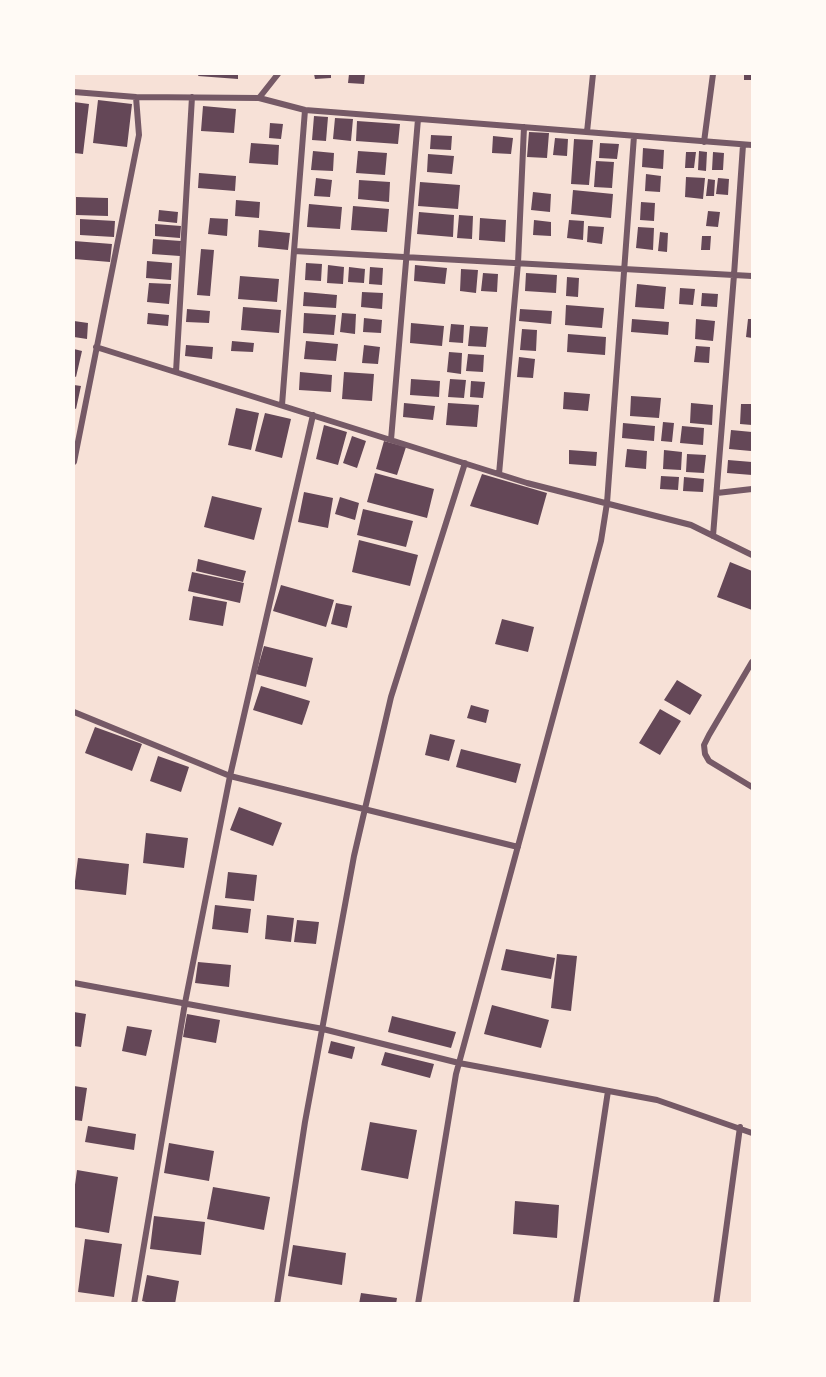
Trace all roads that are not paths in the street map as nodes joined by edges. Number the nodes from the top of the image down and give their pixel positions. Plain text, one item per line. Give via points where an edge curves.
1 (278, 74) edge
2 (592, 74) edge
3 (713, 74) edge
4 (74, 92) edge
5 (136, 97) junction
6 (192, 97) junction
7 (259, 98) junction
8 (305, 110) junction
9 (418, 119) junction
10 (524, 127) junction
11 (587, 132) junction
12 (634, 136) junction
13 (704, 142) junction
14 (742, 145) junction
15 (753, 145) edge
16 (294, 251) junction
17 (405, 257) junction
18 (518, 263) junction
19 (624, 269) junction
20 (734, 275) junction
21 (753, 276) edge
22 (96, 347) junction
23 (176, 372) junction
24 (282, 405) junction
25 (313, 415) junction
26 (391, 440) junction
27 (74, 462) edge
28 (465, 463) junction
29 (499, 474) junction
30 (753, 489) edge
31 (717, 493) junction
32 (607, 503) junction
33 (713, 536) junction
34 (753, 555) edge
35 (753, 662) edge
36 (74, 712) edge
37 (230, 776) junction
38 (753, 787) edge
39 (365, 808) junction
40 (518, 847) junction
41 (74, 983) edge
42 (185, 1003) junction
43 (323, 1029) junction
44 (459, 1064) junction
45 (608, 1091) junction
46 (740, 1127) junction
47 (753, 1132) edge
48 (134, 1304) edge
49 (277, 1304) edge
50 (417, 1304) edge
51 (576, 1304) edge
52 (716, 1304) edge

1 - 7 street
2 - 11 street
3 - 13 street
4 - 5 street
5 - 6 street
5 - 22 street via 139,135
6 - 7 street
6 - 23 street
7 - 8 street
8 - 9 street
8 - 16 street
9 - 10 street
9 - 17 street
10 - 11 street
10 - 18 street
11 - 12 street
12 - 13 street
12 - 19 street
13 - 14 street
14 - 15 street
14 - 20 street
16 - 17 street
16 - 24 street
17 - 18 street
17 - 26 street
18 - 19 street
18 - 29 street
19 - 20 street
19 - 32 street
20 - 21 street
20 - 31 street
22 - 23 street
22 - 27 street
23 - 24 street
24 - 25 street
25 - 26 street
25 - 37 street
26 - 28 street
28 - 29 street
28 - 39 street via 391,697
29 - 32 street
30 - 31 street
31 - 33 street
32 - 33 street via 691,525
32 - 40 street via 601,541
33 - 34 street
35 - 38 street via 704,746 709,761
36 - 37 street
37 - 39 street
37 - 42 street
39 - 40 street
39 - 43 street
40 - 44 street
41 - 42 street
42 - 43 street
42 - 48 street
43 - 44 street
43 - 49 street
44 - 45 street
44 - 50 street
45 - 46 street via 657,1100
45 - 51 street
46 - 47 street
46 - 52 street

